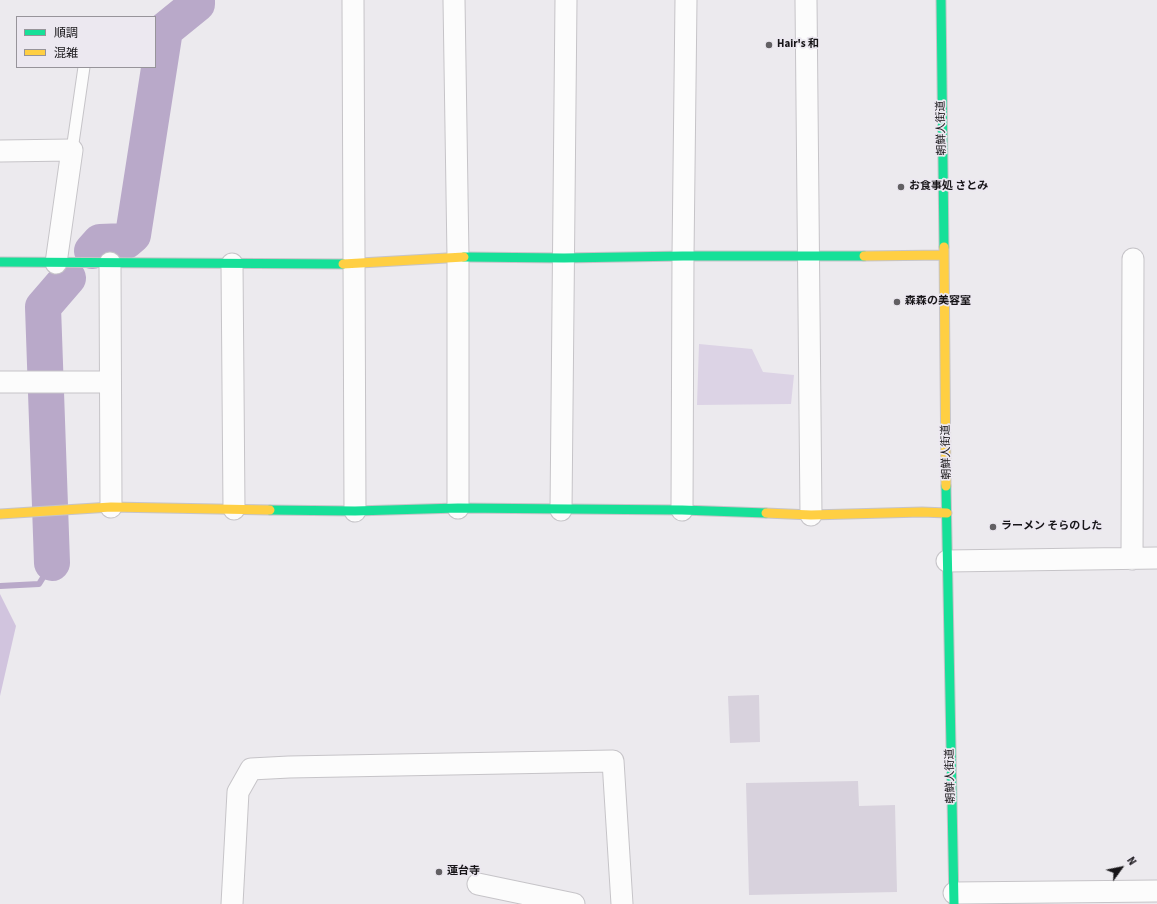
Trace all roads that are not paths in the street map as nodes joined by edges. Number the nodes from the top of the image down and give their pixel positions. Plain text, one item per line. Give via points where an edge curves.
1 (353, 0) edge
2 (454, 0) edge
3 (566, 0) edge
4 (686, 0) edge
5 (806, 0) edge
6 (941, 0) edge
7 (84, 68) edge
8 (72, 150) junction
9 (0, 151) edge
10 (944, 255) junction
11 (683, 256) junction
12 (458, 257) junction
13 (807, 257) junction
14 (564, 258) junction
15 (1133, 259) dead end
16 (0, 262) edge
17 (56, 263) junction
18 (110, 263) junction
19 (232, 264) junction
20 (354, 264) junction
21 (0, 382) edge
22 (110, 382) junction
23 (111, 507) junction
24 (458, 508) junction
25 (234, 509) junction
26 (561, 510) junction
27 (682, 510) junction
28 (355, 511) junction
29 (947, 513) junction
30 (0, 514) edge
31 (811, 515) junction
32 (1157, 558) edge
33 (1132, 559) junction
34 (947, 561) junction
35 (478, 884) dead end
36 (1157, 891) edge
37 (954, 898) edge
38 (232, 904) edge
39 (574, 904) edge
40 (622, 904) edge

1 - 20 street
2 - 12 street
3 - 14 street
4 - 11 street
5 - 13 street
6 - 10 street, 朝鮮人街道
7 - 8 lane
8 - 9 street
8 - 17 street
10 - 13 street
10 - 29 street, 朝鮮人街道
11 - 13 street
11 - 14 street
11 - 27 street
12 - 14 street
12 - 20 street
12 - 24 street
13 - 31 street
14 - 26 street
15 - 33 street
16 - 17 street
17 - 18 street
18 - 19 street
18 - 22 street
19 - 20 street
19 - 25 street
20 - 28 street
21 - 22 street
22 - 23 street
23 - 25 street
23 - 30 street
24 - 26 street
24 - 28 street
25 - 28 street
26 - 27 street
27 - 31 street
29 - 31 street
29 - 34 street, 朝鮮人街道
32 - 33 street
33 - 34 street
34 - 37 street, 朝鮮人街道
35 - 39 street
36 - 37 street
38 - 40 street via 238,792 251,769 289,766 613,761

